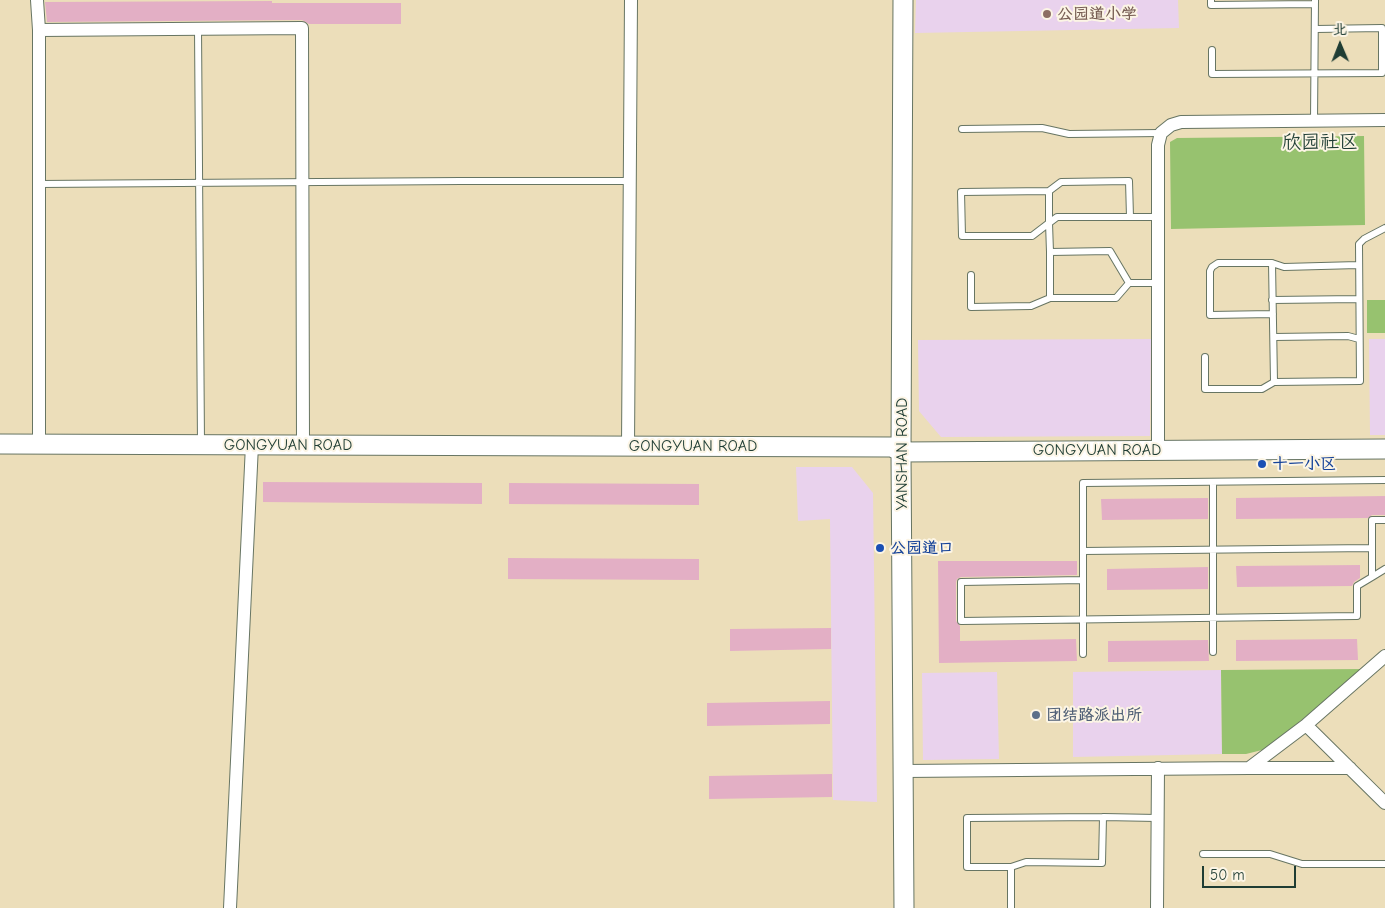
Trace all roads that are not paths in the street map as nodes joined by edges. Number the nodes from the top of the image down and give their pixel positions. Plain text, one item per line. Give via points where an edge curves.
1 (37, 0) edge
2 (631, 0) edge
3 (892, 0) edge
4 (903, 0) edge
5 (1211, 0) edge
6 (1315, 2) edge
7 (198, 28) junction
8 (1316, 29) junction
9 (39, 30) junction
10 (1212, 50) dead end
11 (1315, 73) junction
12 (1385, 120) edge
13 (1314, 121) junction
14 (962, 129) dead end
15 (1162, 133) junction
16 (630, 181) junction
17 (302, 182) junction
18 (199, 183) junction
19 (39, 184) junction
20 (1049, 191) junction
21 (1130, 217) junction
22 (1158, 217) junction
23 (1049, 224) junction
24 (1385, 228) edge
25 (1050, 252) junction
26 (1272, 263) junction
27 (1358, 265) junction
28 (971, 275) dead end
29 (1129, 283) junction
30 (1158, 283) junction
31 (1050, 298) junction
32 (1359, 299) junction
33 (1272, 300) junction
34 (1273, 314) junction
35 (1274, 337) junction
36 (1359, 339) junction
37 (1205, 357) dead end
38 (1274, 382) junction
39 (0, 444) edge
40 (39, 445) junction
41 (201, 445) junction
42 (252, 445) junction
43 (303, 446) junction
44 (628, 446) junction
45 (897, 449) junction
46 (1385, 449) edge
47 (1158, 450) junction
48 (1385, 480) edge
49 (1213, 482) junction
50 (1385, 520) edge
51 (1372, 548) junction
52 (1213, 550) junction
53 (1083, 551) junction
54 (1385, 569) edge
55 (1372, 577) junction
56 (1083, 580) junction
57 (1213, 618) junction
58 (1083, 620) junction
59 (1213, 652) dead end
60 (1083, 654) dead end
61 (1385, 656) edge
62 (1306, 725) junction
63 (1158, 768) junction
64 (1249, 768) junction
65 (1350, 768) junction
66 (904, 771) junction
67 (1385, 802) edge
68 (1103, 817) junction
69 (1157, 818) junction
70 (1203, 854) dead end
71 (1385, 864) edge
72 (1011, 867) junction
73 (230, 908) edge
74 (894, 908) edge
75 (904, 908) edge
76 (1011, 908) edge
77 (1157, 908) edge

1 - 9 street
2 - 16 street
3 - 45 main road, YANSHAN ROAD
4 - 45 main road, YANSHAN ROAD
5 - 6 lane via 1211,5
6 - 8 lane
7 - 9 street
7 - 17 street via 302,28
7 - 18 lane
8 - 11 lane
8 - 11 lane via 1382,28 1382,73
9 - 19 street
10 - 11 lane via 1212,74
11 - 13 lane
12 - 13 street
13 - 15 street via 1181,122
14 - 15 lane via 1042,128 1069,134
15 - 22 street via 1158,145
16 - 17 lane
16 - 44 street
17 - 18 lane
17 - 43 street
18 - 19 lane
18 - 41 lane
19 - 40 street
20 - 21 lane via 1061,182 1129,181
20 - 23 lane
20 - 23 lane via 961,192 962,236 1032,236
21 - 22 lane
21 - 23 lane via 1057,217
22 - 30 street
23 - 25 lane
24 - 27 lane via 1359,244
25 - 29 lane via 1110,251
25 - 31 lane
26 - 27 lane via 1284,267
26 - 33 lane
26 - 34 lane via 1218,263 1212,267 1210,315
27 - 32 lane
28 - 31 lane via 971,307 1031,306
29 - 30 lane
29 - 31 lane via 1116,298
30 - 47 street
32 - 33 lane
32 - 36 lane
33 - 34 lane
34 - 35 lane
35 - 36 lane via 1348,336
35 - 38 lane
36 - 38 lane via 1360,381
37 - 38 lane via 1205,389 1262,389
39 - 40 main road, GONGYUAN ROAD
40 - 41 main road, GONGYUAN ROAD
41 - 42 main road, GONGYUAN ROAD
42 - 43 main road, GONGYUAN ROAD
42 - 73 street
43 - 44 main road, GONGYUAN ROAD
44 - 45 main road, GONGYUAN ROAD
45 - 47 main road, GONGYUAN ROAD
45 - 66 main road, YANSHAN ROAD
45 - 74 main road, YANSHAN ROAD
46 - 47 main road, GONGYUAN ROAD
48 - 49 lane
49 - 52 lane
49 - 53 lane via 1083,483
50 - 51 lane via 1372,520
51 - 52 lane
51 - 55 lane
52 - 53 lane
52 - 57 lane
53 - 56 lane
54 - 55 lane
55 - 57 lane via 1357,586 1357,616
56 - 58 lane
56 - 58 lane via 961,582 961,621
57 - 58 lane
57 - 59 lane
58 - 60 lane
61 - 62 street
62 - 64 street
62 - 65 street
63 - 64 street
63 - 66 street
63 - 69 street
64 - 65 street
65 - 67 street
66 - 75 main road, YANSHAN ROAD
68 - 69 lane
68 - 72 lane via 1102,862 1026,862
68 - 72 lane via 967,818 967,867
69 - 77 street
70 - 71 lane via 1270,854 1302,864
72 - 76 lane

